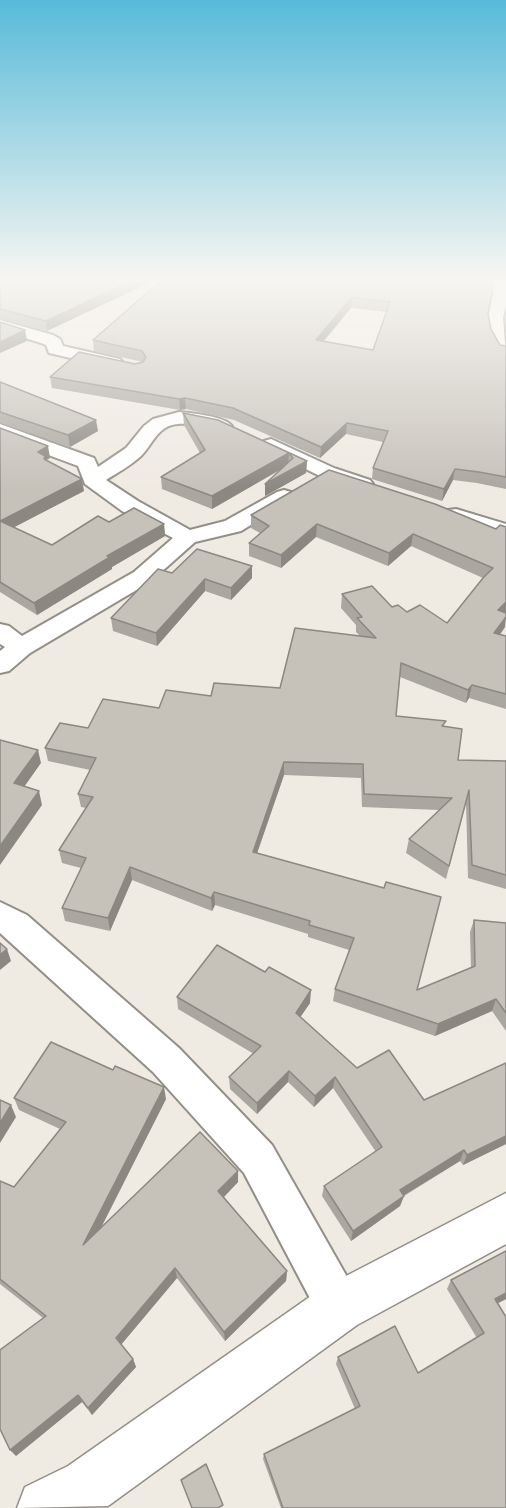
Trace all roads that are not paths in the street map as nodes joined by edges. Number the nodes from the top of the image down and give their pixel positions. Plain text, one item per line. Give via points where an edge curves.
1 (56, 349) edge
2 (126, 366) edge
3 (0, 430) edge
4 (327, 472) junction
5 (92, 480) junction
6 (381, 490) edge
7 (436, 508) edge
8 (506, 531) edge
9 (187, 537) junction
10 (0, 632) edge
11 (21, 647) junction
12 (0, 665) edge
13 (0, 916) edge
14 (506, 1217) edge
15 (339, 1306) junction
16 (46, 1508) edge

1 - 2 street
3 - 5 street via 87,462
4 - 5 street via 248,436 195,418 170,418 130,455
4 - 6 street
4 - 9 street via 233,525
5 - 9 street
7 - 8 street
9 - 11 street via 142,577
10 - 11 street
11 - 12 street
13 - 15 street via 15,925 166,1060 258,1159
14 - 15 main road
15 - 16 main road via 88,1486

